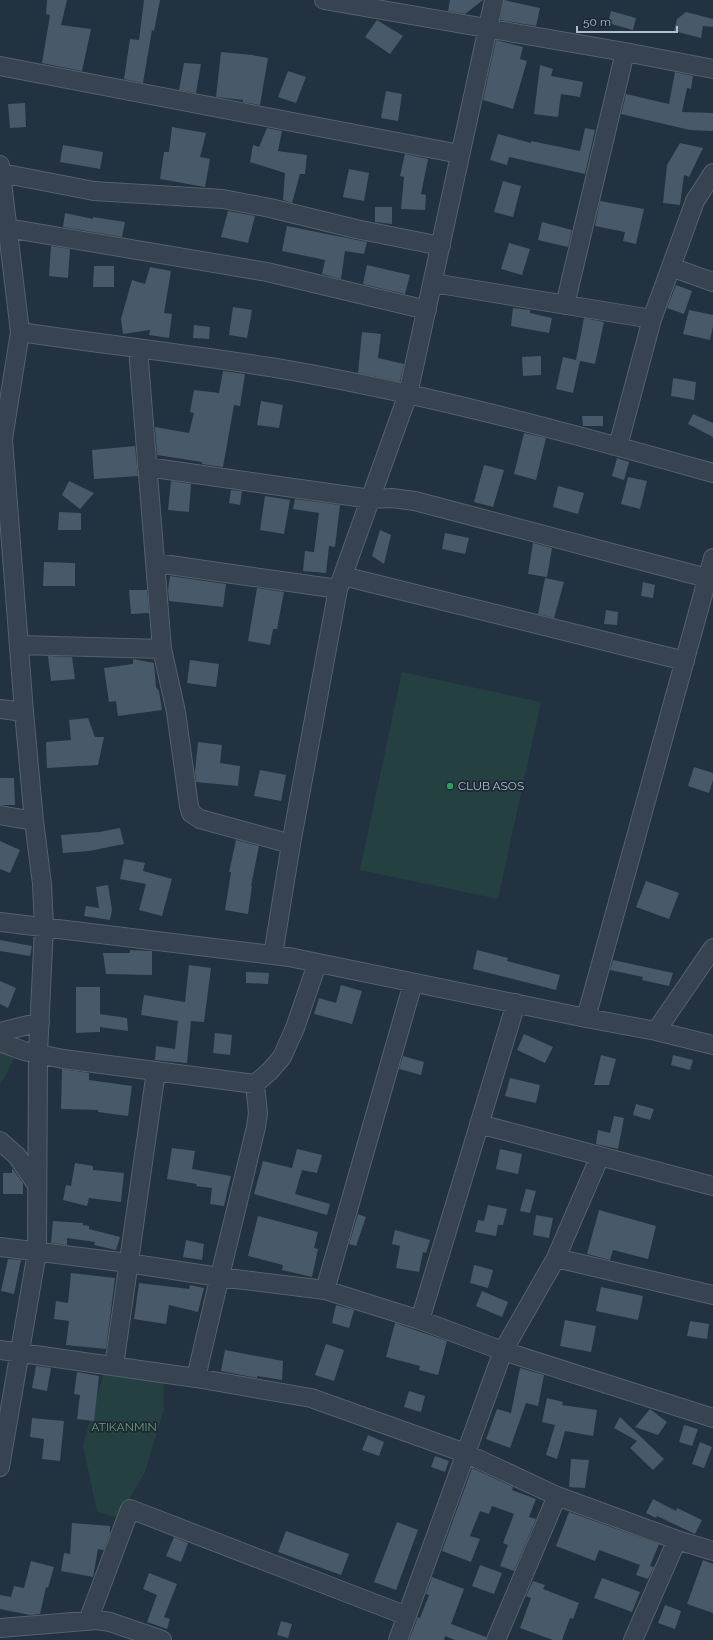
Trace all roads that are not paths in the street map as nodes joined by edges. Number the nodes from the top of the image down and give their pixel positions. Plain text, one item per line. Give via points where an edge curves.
1 (324, 0) edge
2 (494, 0) edge
3 (488, 28) junction
4 (625, 52) junction
5 (0, 66) edge
6 (713, 69) edge
7 (460, 154) junction
8 (0, 169) edge
9 (713, 173) edge
10 (7, 228) junction
11 (441, 246) junction
12 (670, 267) junction
13 (713, 282) edge
14 (432, 283) junction
15 (565, 305) junction
16 (427, 310) junction
17 (652, 319) junction
18 (20, 332) junction
19 (138, 349) junction
20 (408, 394) junction
21 (1, 438) edge
22 (618, 446) junction
23 (147, 467) junction
24 (713, 473) edge
25 (371, 499) junction
26 (5, 538) edge
27 (713, 558) edge
28 (156, 562) junction
29 (707, 578) junction
30 (340, 583) junction
31 (705, 616) edge
32 (8, 617) edge
33 (19, 645) junction
34 (162, 649) junction
35 (685, 661) junction
36 (0, 709) edge
37 (24, 712) junction
38 (0, 815) edge
39 (34, 821) junction
40 (291, 844) junction
41 (0, 922) edge
42 (44, 927) junction
43 (713, 948) edge
44 (273, 955) junction
45 (317, 964) junction
46 (413, 983) junction
47 (516, 1003) junction
48 (586, 1018) junction
49 (40, 1022) junction
50 (656, 1030) junction
51 (0, 1032) edge
52 (0, 1042) edge
53 (713, 1045) edge
54 (38, 1053) junction
55 (156, 1071) junction
56 (255, 1084) junction
57 (479, 1124) junction
58 (0, 1141) edge
59 (600, 1156) junction
60 (37, 1185) junction
61 (713, 1186) edge
62 (0, 1247) edge
63 (37, 1252) junction
64 (556, 1258) junction
65 (128, 1263) junction
66 (219, 1277) junction
67 (325, 1290) junction
68 (713, 1295) edge
69 (420, 1320) junction
70 (0, 1350) edge
71 (503, 1351) junction
72 (20, 1353) junction
73 (114, 1366) junction
74 (196, 1378) junction
75 (713, 1418) edge
76 (465, 1454) junction
77 (0, 1467) edge
78 (556, 1496) junction
79 (677, 1540) junction
80 (713, 1551) edge
81 (407, 1616) junction
82 (88, 1620) junction
83 (0, 1628) edge
84 (162, 1640) edge
85 (398, 1640) edge
86 (496, 1640) edge
87 (633, 1640) edge

1 - 3 street
2 - 3 street
3 - 4 street
3 - 7 street
4 - 6 street
4 - 15 street
5 - 7 street
7 - 11 street
8 - 10 street
8 - 11 street via 94,191 224,199
9 - 12 street via 695,201
10 - 16 street via 267,272
10 - 18 street
11 - 14 street
12 - 13 street
12 - 17 street
14 - 15 street
14 - 16 street
15 - 17 street
16 - 20 street
17 - 22 street
18 - 19 street
18 - 21 street
19 - 20 street via 270,367
19 - 23 street
20 - 22 street
20 - 25 street
21 - 26 street
22 - 24 street
23 - 25 street
23 - 28 street
25 - 29 street via 415,501
25 - 30 street
26 - 32 street
27 - 29 street
28 - 30 street
28 - 34 street
29 - 31 street
30 - 35 street
30 - 40 street
31 - 35 street
32 - 33 street
33 - 34 street
33 - 37 street
34 - 40 street via 176,712 191,813 200,819
35 - 48 street
36 - 37 street
37 - 39 street
38 - 39 street
39 - 42 street via 42,884
40 - 44 street
41 - 42 street
42 - 44 street
42 - 49 street
43 - 50 street
44 - 45 street
45 - 46 street
45 - 56 street via 282,1057
46 - 47 street
46 - 67 street
47 - 48 street
47 - 57 street
48 - 50 street
49 - 51 street
49 - 54 street
50 - 53 street
52 - 54 street
54 - 55 street via 63,1059
54 - 60 street
55 - 56 street
55 - 65 street
56 - 66 street via 257,1120
57 - 59 street
57 - 69 street
58 - 60 street via 17,1156
59 - 61 street
59 - 64 street
60 - 63 street
62 - 63 street
63 - 65 street
63 - 72 street
64 - 68 street
64 - 71 street
65 - 66 street
65 - 73 street
66 - 67 street
66 - 74 street
67 - 69 street
69 - 71 street
70 - 72 street
71 - 75 street
71 - 76 street
72 - 73 street
72 - 77 street
73 - 74 street
74 - 76 street via 310,1398
76 - 78 street
76 - 81 street
78 - 79 street
78 - 86 street
79 - 80 street
79 - 87 street
81 - 82 street via 130,1509
81 - 85 street
82 - 83 street
82 - 84 street via 110,1622

